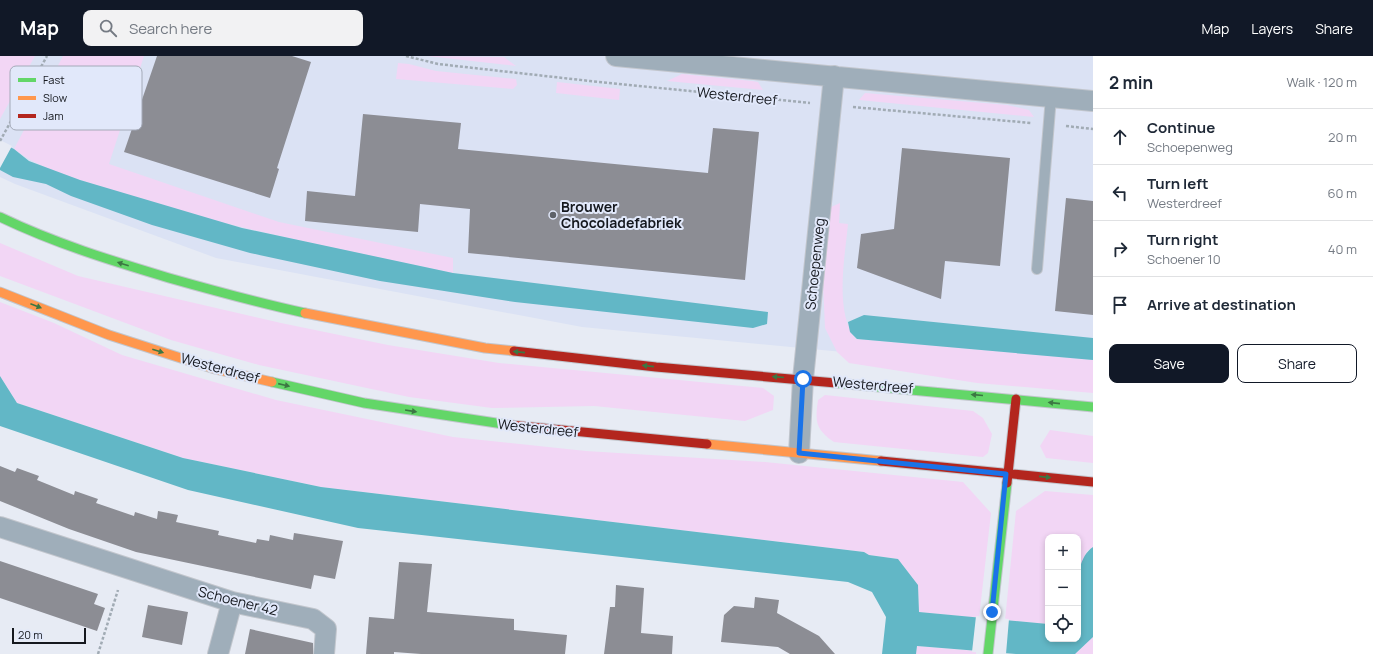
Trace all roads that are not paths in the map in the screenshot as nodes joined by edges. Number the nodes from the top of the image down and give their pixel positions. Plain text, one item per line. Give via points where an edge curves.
1 (616, 56) edge
2 (834, 76) junction
3 (1051, 97) junction
4 (1093, 101) edge
5 (0, 217) edge
6 (1037, 269) dead end
7 (0, 292) edge
8 (803, 379) junction
9 (1016, 399) junction
10 (1093, 407) edge
11 (799, 453) junction
12 (1006, 474) junction
13 (1093, 482) edge
14 (0, 527) edge
15 (232, 602) junction
16 (218, 654) edge
17 (324, 654) edge
18 (988, 654) edge

1 - 2 street
2 - 3 street
2 - 8 street, Schoepenweg
3 - 4 street
3 - 6 lane
8 -> 5 main road, Westerdreef via 656,367 485,348 329,318 257,303 122,264 31,232
7 -> 11 main road, Westerdreef via 109,335 215,369 364,403 489,423
9 -> 8 main road, Westerdreef
8 - 11 street, Schoepenweg
10 -> 9 main road, Westerdreef
9 - 12 main road
11 - 12 main road, Westerdreef
12 -> 13 main road, Westerdreef
12 - 18 main road
14 - 15 street, Schoener 42
15 - 16 street
15 - 17 street, Schoener 42 via 312,619 326,629

